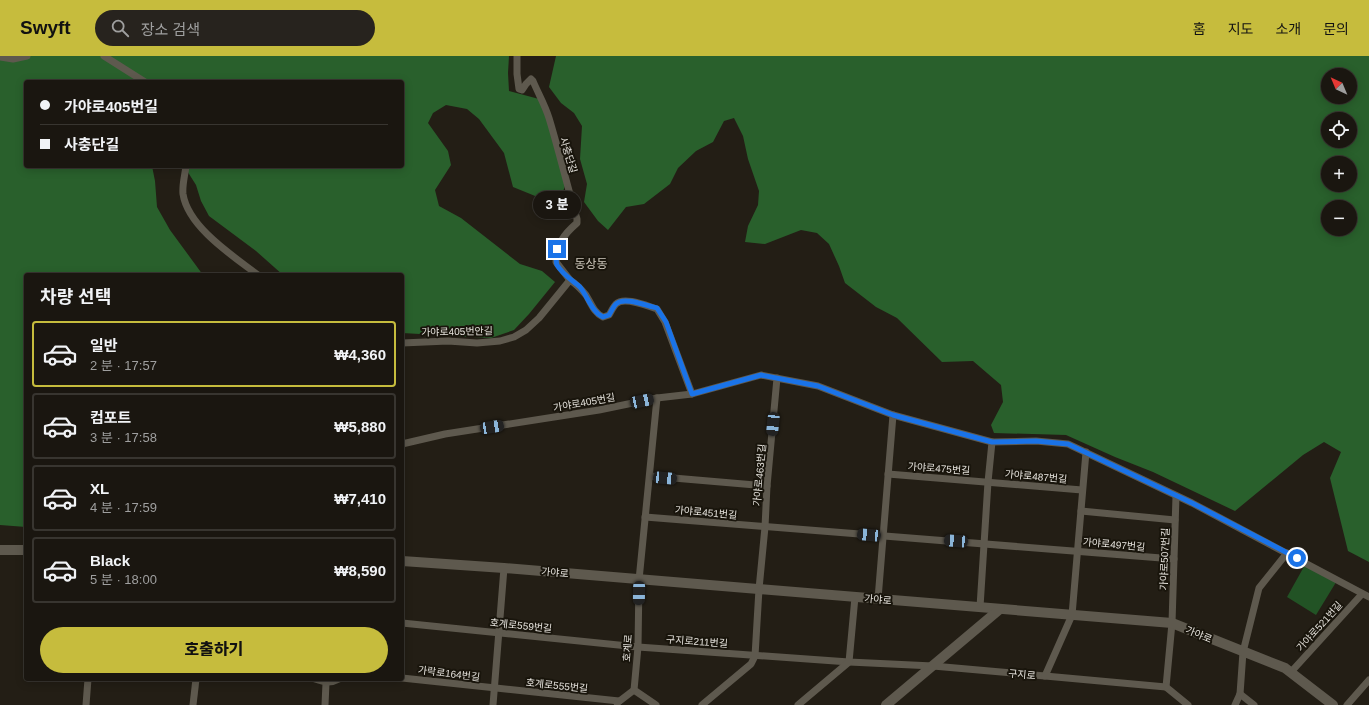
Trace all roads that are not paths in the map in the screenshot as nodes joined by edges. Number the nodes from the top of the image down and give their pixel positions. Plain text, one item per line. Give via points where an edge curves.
1 (27, 56) edge
2 (104, 56) edge
3 (517, 56) edge
4 (0, 57) edge
5 (142, 80) edge
6 (186, 168) edge
7 (255, 273) edge
8 (570, 280) junction
9 (404, 342) edge
10 (777, 378) junction
11 (692, 394) junction
12 (657, 398) junction
13 (893, 415) junction
14 (992, 442) junction
15 (404, 444) edge
16 (1086, 452) junction
17 (888, 474) junction
18 (650, 476) junction
19 (988, 482) junction
20 (767, 486) junction
21 (1082, 490) junction
22 (1176, 496) junction
23 (1081, 511) junction
24 (645, 517) junction
25 (1175, 520) junction
26 (765, 527) junction
27 (884, 536) junction
28 (985, 544) junction
29 (0, 550) edge
30 (24, 550) edge
31 (1077, 551) junction
32 (1288, 553) junction
33 (1174, 559) junction
34 (404, 561) edge
35 (504, 568) junction
36 (639, 580) junction
37 (758, 589) junction
38 (1362, 594) junction
39 (855, 597) junction
40 (1369, 597) edge
41 (878, 599) junction
42 (980, 607) junction
43 (1000, 609) junction
44 (1072, 615) junction
45 (404, 623) edge
46 (1172, 623) junction
47 (498, 633) junction
48 (638, 647) junction
49 (1243, 652) junction
50 (755, 656) junction
51 (849, 662) junction
52 (932, 666) junction
53 (1291, 672) junction
54 (1045, 676) junction
55 (404, 678) edge
56 (1369, 680) edge
57 (88, 681) edge
58 (196, 681) edge
59 (320, 681) edge
60 (336, 681) edge
61 (326, 683) junction
62 (1166, 687) junction
63 (494, 688) junction
64 (634, 690) junction
65 (1240, 694) junction
66 (617, 703) edge
67 (86, 705) edge
68 (193, 705) edge
69 (325, 705) edge
70 (493, 705) edge
71 (656, 705) edge
72 (702, 705) edge
73 (798, 705) edge
74 (886, 705) edge
75 (1188, 705) edge
76 (1235, 705) edge
77 (1254, 705) edge
78 (1333, 705) edge
79 (1347, 705) edge

1 - 4 street via 13,59
2 - 5 street
3 - 8 street, 사충단길 via 519,89 522,90 528,80 533,81 562,161 577,223 568,230 557,249 556,262
6 - 7 street via 183,193 186,206 214,240
8 - 9 street, 가야로405번안길 via 540,318 514,337 477,343
8 - 11 street via 587,297 598,315 603,317 609,315 616,303 623,301 657,308 666,322
10 - 11 street, 가야로405번길 via 761,375
10 - 13 street, 가야로405번길 via 818,386
10 - 20 street, 가야로463번길
11 - 12 street, 가야로405번길
12 - 15 street, 가야로405번길
12 - 18 street
13 - 14 street, 가야로405번길
13 - 17 street
14 - 16 street, 가야로405번길 via 1036,441 1068,444
14 - 19 street
16 - 21 street, 가야로497번길
16 - 22 street, 가야로405번길
17 - 19 street, 가야로475번길
17 - 27 street
18 - 20 street
18 - 24 street
19 - 21 street, 가야로487번길
19 - 28 street
20 - 26 street, 가야로463번길
21 - 23 street, 가야로497번길
22 - 25 street, 가야로507번길
22 - 32 street, 가야로405번길
23 - 25 street
23 - 31 street, 가야로497번길
24 - 26 street, 가야로451번길
24 - 36 street
25 - 33 street, 가야로507번길
26 - 27 street
26 - 37 street, 가야로463번길
27 - 28 street
27 - 41 street
28 - 31 street, 가야로497번길
28 - 42 street
29 - 30 main road
31 - 33 street, 가야로497번길
31 - 44 street, 가야로497번길
32 - 38 street, 가야로405번길
32 - 49 street via 1259,588
33 - 46 street, 가야로507번길
34 - 35 main road, 가야로
35 - 36 main road, 가야로
35 - 47 street
36 - 37 main road, 가야로
36 - 48 street, 호계로
37 - 39 main road, 가야로
37 - 50 street
38 - 40 street, 가야로405번길
38 - 53 street, 가야로521번길
39 - 41 main road, 가야로
39 - 51 street
41 - 42 main road, 가야로
42 - 43 main road, 가야로
43 - 44 main road, 가야로
43 - 52 main road
44 - 46 main road, 가야로
44 - 54 street, 구지로
45 - 47 street, 호계로559번길
46 - 49 main road, 가야로
46 - 62 street, 가야로507번길
47 - 48 street, 호계로559번길
47 - 63 street
48 - 50 street, 구지로211번길
48 - 64 street, 호계로
49 - 53 main road, 가야로
49 - 65 street
50 - 51 street, 구지로211번길
50 - 72 street via 751,664
51 - 52 street, 구지로211번길
51 - 73 street
52 - 54 street, 구지로
52 - 74 main road
53 - 78 main road, 가야로
54 - 62 street
55 - 63 street, 가락로164번길
56 - 79 street
57 - 67 street
58 - 68 street
59 - 61 street
60 - 61 street
61 - 69 street
62 - 75 street
63 - 66 street, 호계로555번길
63 - 70 street
64 - 66 street, 호계로555번길
64 - 71 street
65 - 76 street
65 - 77 street

